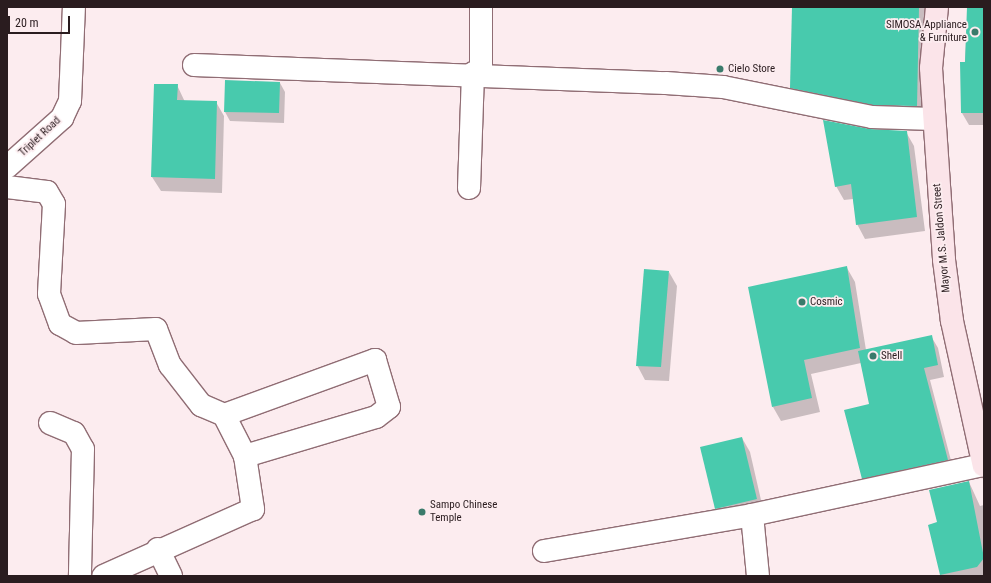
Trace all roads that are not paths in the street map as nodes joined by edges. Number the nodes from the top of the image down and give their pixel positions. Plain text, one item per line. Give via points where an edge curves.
1 (74, 7) edge
2 (481, 7) edge
3 (937, 7) edge
4 (194, 65) dead end
5 (477, 73) junction
6 (933, 119) junction
7 (7, 167) edge
8 (7, 187) edge
9 (468, 188) dead end
10 (224, 415) junction
11 (50, 423) dead end
12 (245, 456) junction
13 (984, 465) edge
14 (752, 515) junction
15 (158, 548) junction
16 (544, 551) dead end
17 (80, 576) edge
18 (103, 576) edge
19 (171, 576) edge
20 (758, 576) edge

1 - 7 street, Triplet Road via 70,101 62,118
2 - 5 street
3 - 6 main road, Mayor M.S. Jaldon Street via 931,68
4 - 5 street
5 - 6 street via 723,87 872,117
5 - 9 street
6 - 13 main road, Mayor M.S. Jaldon Street via 949,306
8 - 10 street via 41,191 52,198 49,294 65,330 76,333 156,329 170,365 192,397
10 - 12 street
10 - 12 street via 375,360 389,407 376,417
11 - 17 street via 74,433 83,449
12 - 15 street via 253,509
13 - 14 street
14 - 16 street
14 - 20 street
15 - 18 street
15 - 19 street

